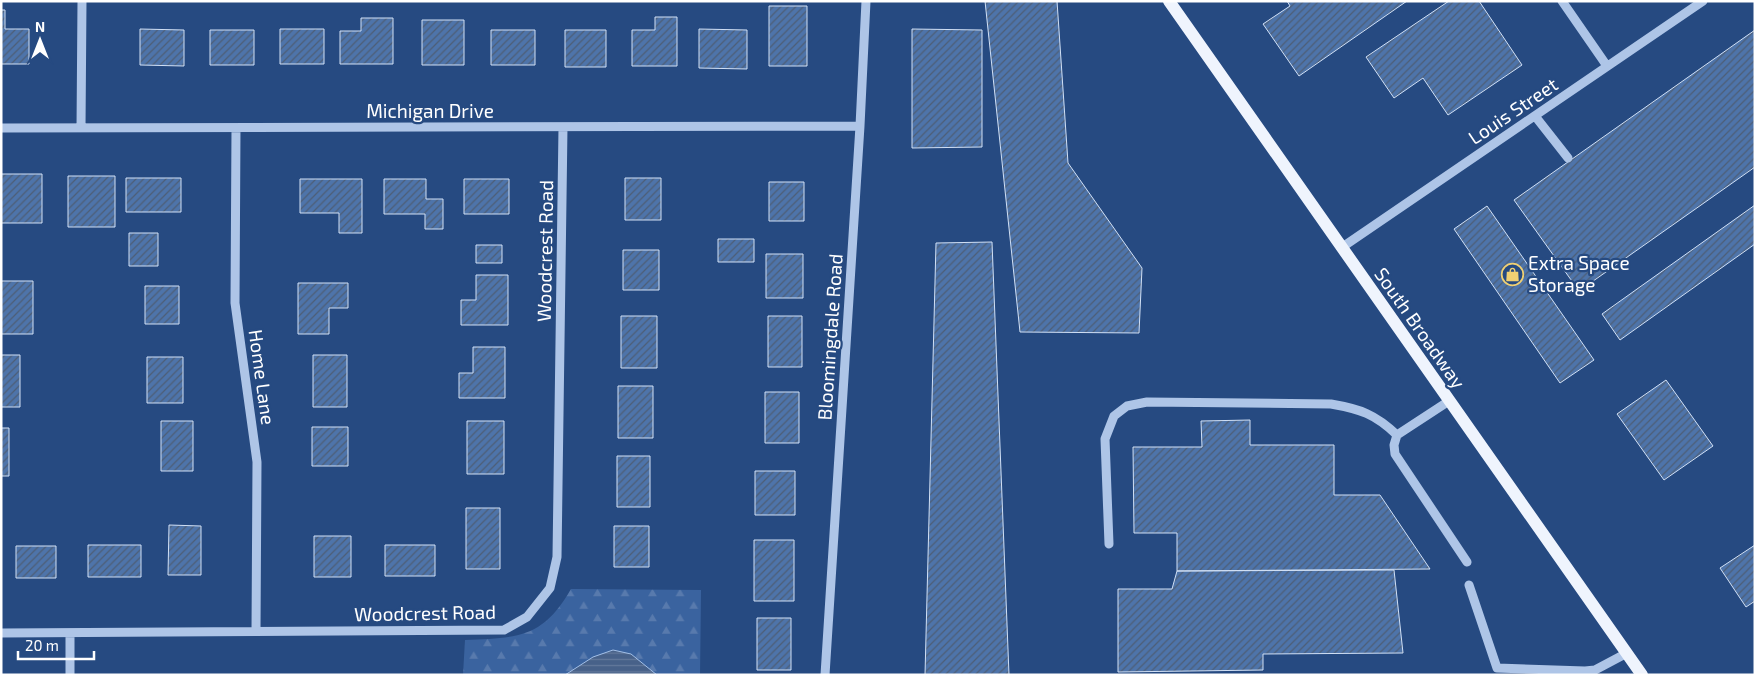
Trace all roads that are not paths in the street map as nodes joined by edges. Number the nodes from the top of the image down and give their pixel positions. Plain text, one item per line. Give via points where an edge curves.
1 (82, 1) edge
2 (866, 1) edge
3 (1169, 1) edge
4 (1562, 1) edge
5 (1703, 1) edge
6 (1607, 66) junction
7 (1535, 116) junction
8 (860, 126) junction
9 (563, 127) junction
10 (1, 128) edge
11 (81, 128) junction
12 (236, 128) junction
13 (1568, 158) dead end
14 (1341, 248) junction
15 (1449, 401) junction
16 (1397, 435) junction
17 (1109, 544) dead end
18 (1467, 562) dead end
19 (1469, 585) dead end
20 (256, 631) junction
21 (1, 633) edge
22 (70, 634) junction
23 (1627, 653) junction
24 (70, 675) edge
25 (824, 675) edge
26 (1642, 675) edge

1 - 11 street
2 - 8 street, Bloomingdale Road
3 - 14 main road, South Broadway
4 - 6 street
5 - 6 street, Louis Street
6 - 7 street, Louis Street
7 - 13 street
7 - 14 street, Louis Street
8 - 9 street, Michigan Drive
8 - 25 street, Bloomingdale Road
9 - 12 street, Michigan Drive
9 - 20 street, Woodcrest Road via 557,558 550,588 527,617 504,630
10 - 11 street, Michigan Drive
11 - 12 street, Michigan Drive
12 - 20 street, Home Lane via 235,303 257,462
14 - 15 main road, South Broadway
15 - 16 street
15 - 23 main road, South Broadway
16 - 17 street via 1370,414 1330,404 1147,402 1126,406 1114,416 1105,439
16 - 18 street via 1395,454
19 - 23 street via 1497,668 1594,670
20 - 22 street, Woodcrest Road
21 - 22 street, Woodcrest Road
22 - 24 street
23 - 26 main road, South Broadway

